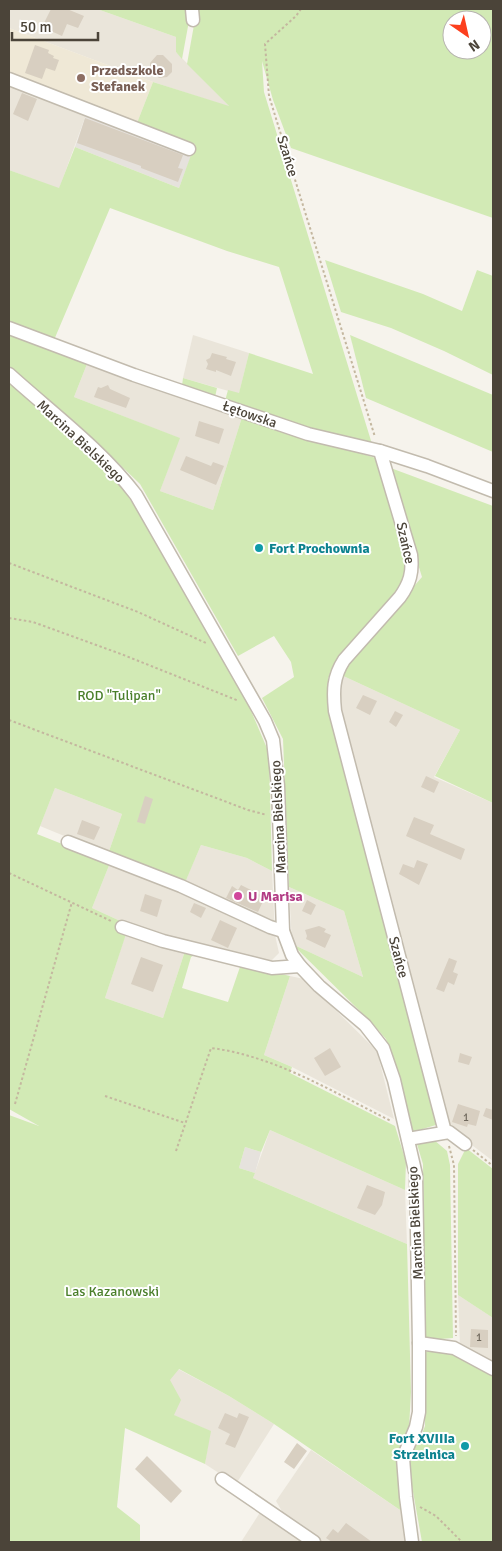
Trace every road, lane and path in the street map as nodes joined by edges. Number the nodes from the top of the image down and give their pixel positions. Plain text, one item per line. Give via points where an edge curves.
1 (301, 9) edge
2 (9, 79) edge
3 (189, 149) dead end
4 (9, 328) edge
5 (9, 374) edge
6 (380, 451) junction
7 (493, 491) edge
8 (9, 564) edge
9 (9, 618) edge
10 (218, 639) junction
11 (254, 701) junction
12 (9, 720) edge
13 (278, 818) junction
14 (68, 842) dead end
15 (9, 873) edge
16 (72, 902) junction
17 (122, 926) joint
18 (283, 931) junction
19 (300, 966) junction
20 (105, 1096) dead end
21 (15, 1104) dead end
22 (185, 1123) junction
23 (405, 1125) junction
24 (445, 1132) junction
25 (408, 1139) junction
26 (465, 1144) joint
27 (176, 1152) dead end
28 (493, 1166) edge
29 (419, 1343) junction
30 (456, 1349) junction
31 (493, 1369) edge
32 (222, 1479) dead end
33 (408, 1508) junction
34 (314, 1542) edge
35 (412, 1542) edge
36 (462, 1542) edge

1 - 6 path, Szańce via 265,44 269,96
2 - 3 street
4 - 6 street, Łętowska via 134,375 308,434
5 - 10 street, Marcina Bielskiego via 124,480
6 - 7 street, Łętowska
6 - 24 street, Szańce via 411,555 411,577 400,596 338,669 333,690 335,711
8 - 10 path via 138,612 207,644
9 - 11 path via 50,628 244,703
10 - 11 street, Marcina Bielskiego
11 - 13 street, Marcina Bielskiego via 273,740
12 - 13 path via 248,810
13 - 18 street, Marcina Bielskiego
14 - 18 street
15 - 16 path
16 - 17 path
16 - 21 path
17 - 19 street via 163,941 272,968
18 - 19 street, Marcina Bielskiego
19 - 23 street, Marcina Bielskiego via 365,1025 383,1048
20 - 22 path
22 - 23 path via 211,1048 229,1050 288,1069
22 - 27 path
23 - 25 street, Marcina Bielskiego
24 - 25 street
24 - 26 street
24 - 30 path via 454,1165
25 - 29 street, Marcina Bielskiego via 416,1175
26 - 28 path
29 - 30 street
29 - 33 street, Marcina Bielskiego via 416,1427 403,1458
30 - 31 street
32 - 34 street
33 - 35 street, Marcina Bielskiego
33 - 36 path via 421,1507 436,1516

